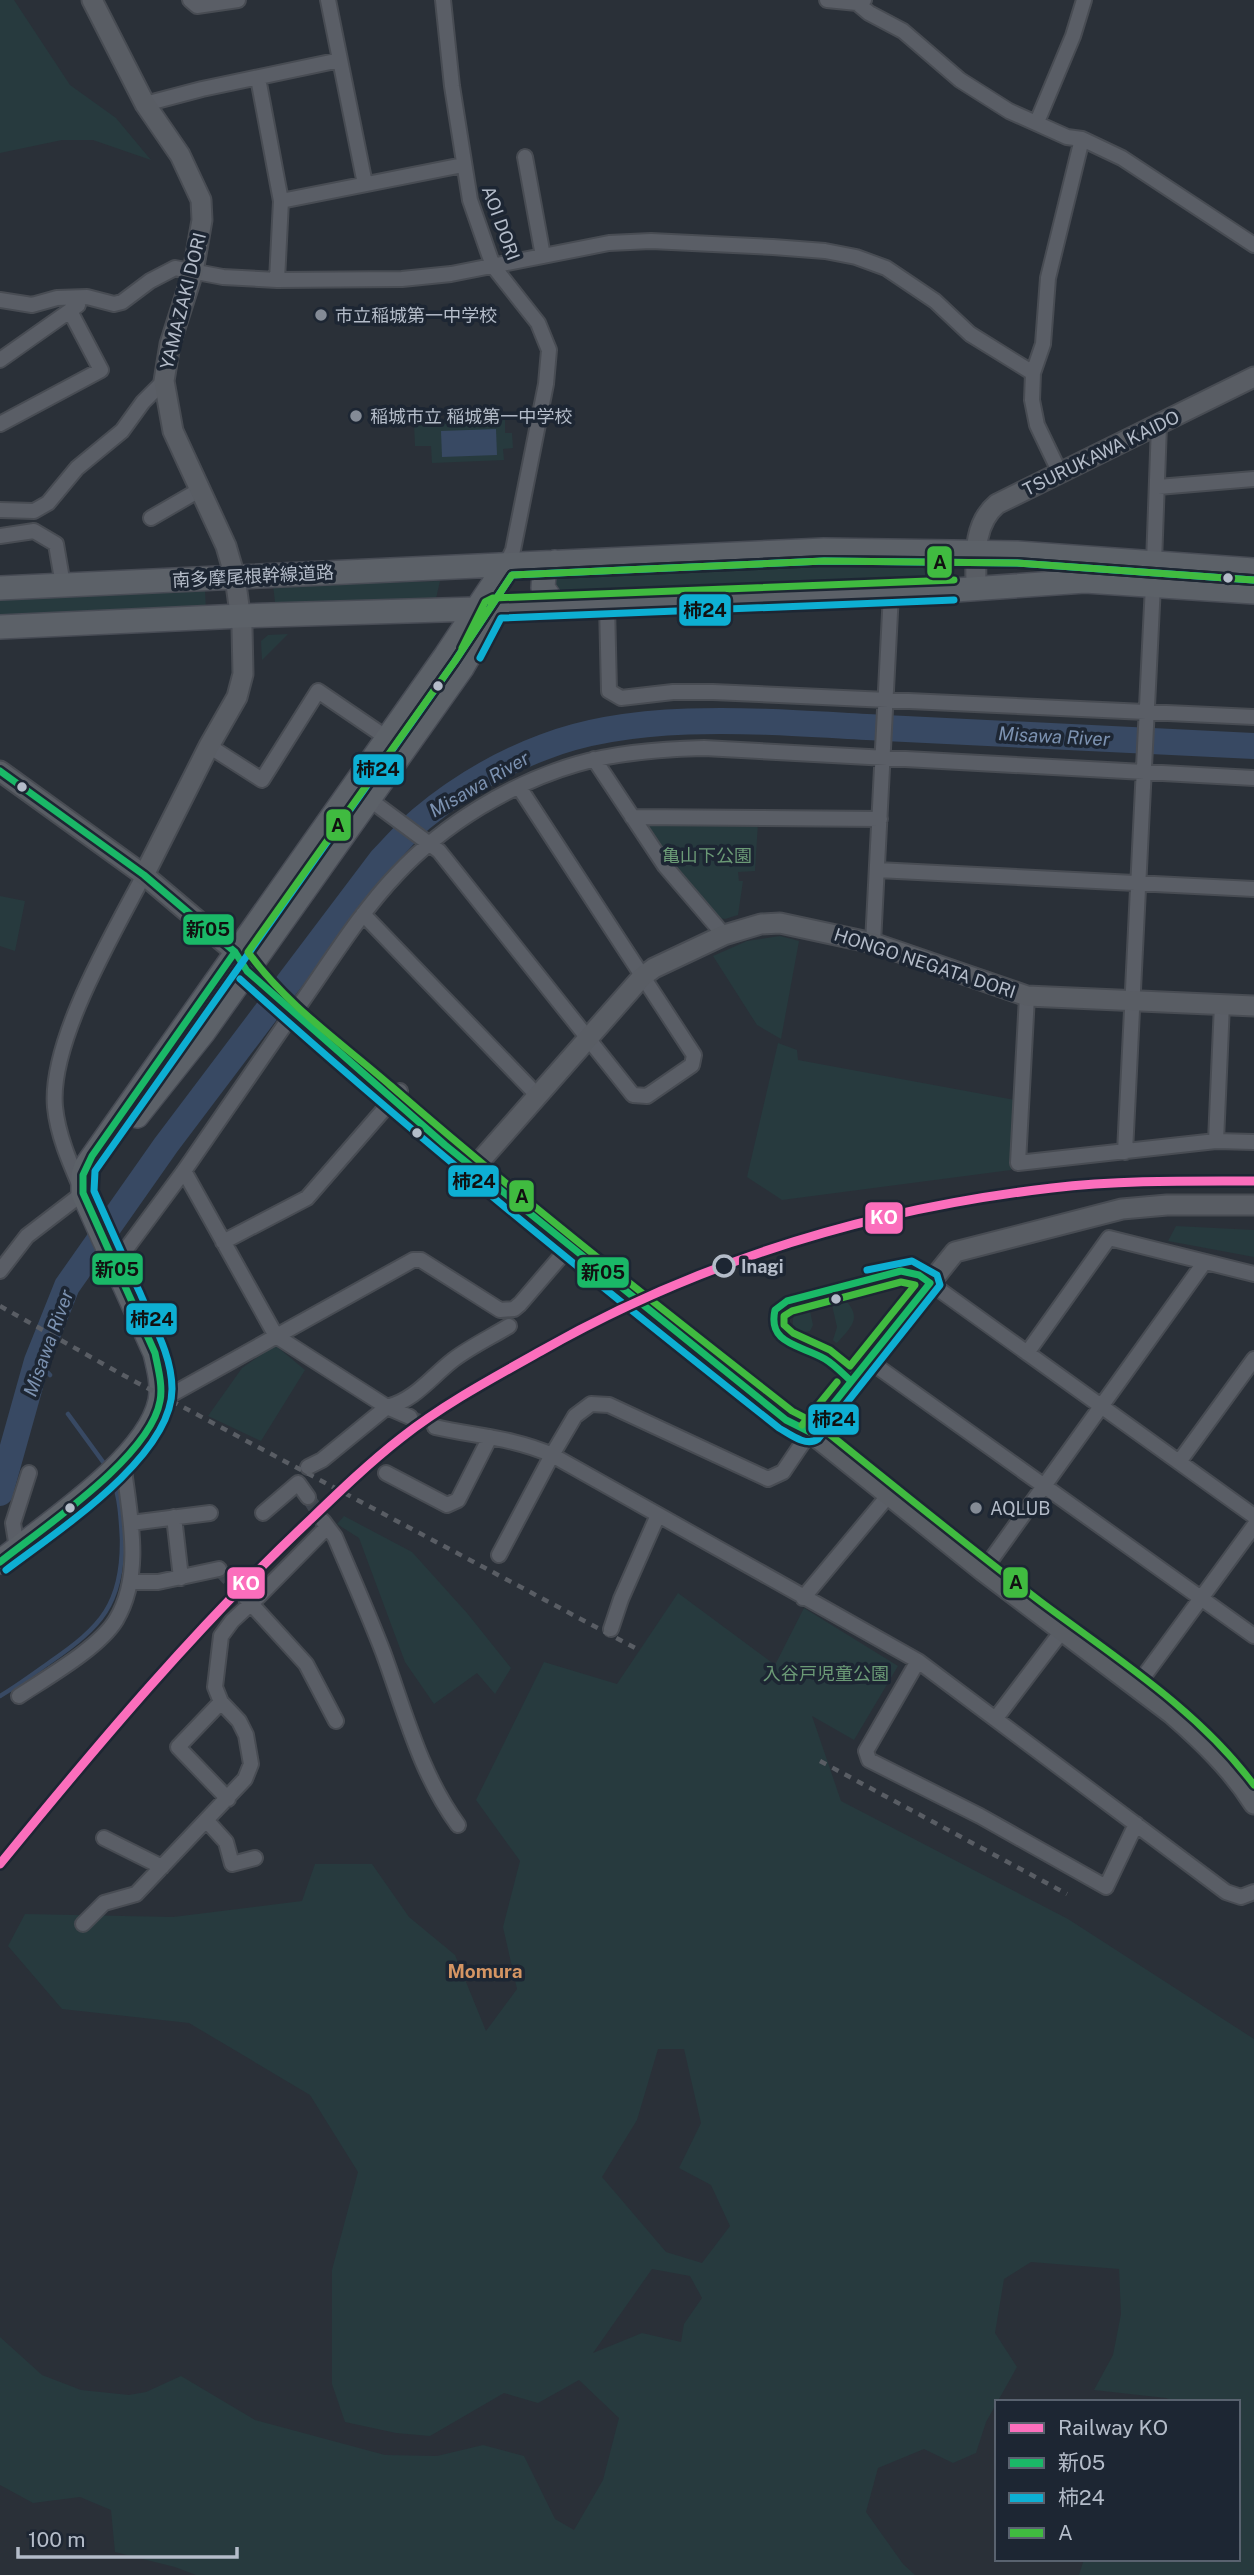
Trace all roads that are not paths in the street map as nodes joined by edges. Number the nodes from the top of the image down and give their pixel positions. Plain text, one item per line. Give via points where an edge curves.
1 (92, 0) edge
2 (190, 0) edge
3 (238, 0) edge
4 (328, 0) edge
5 (443, 0) edge
6 (827, 0) edge
7 (1084, 0) edge
8 (859, 1) edge
9 (340, 60) junction
10 (258, 78) junction
11 (145, 104) junction
12 (1037, 122) junction
13 (1082, 139) junction
14 (525, 158) dead end
15 (463, 165) junction
16 (365, 184) junction
17 (281, 201) junction
18 (1254, 245) edge
19 (543, 256) junction
20 (493, 266) junction
21 (192, 272) junction
22 (277, 280) junction
23 (87, 297) junction
24 (0, 300) edge
25 (70, 311) junction
26 (0, 360) edge
27 (1034, 373) junction
28 (1254, 377) edge
29 (164, 381) junction
30 (0, 424) edge
31 (1159, 425) junction
32 (1060, 473) junction
33 (1254, 479) edge
34 (1158, 487) junction
35 (201, 489) junction
36 (0, 510) edge
37 (152, 518) dead end
38 (0, 536) edge
39 (976, 552) junction
40 (555, 562) junction
41 (506, 565) junction
42 (1254, 570) edge
43 (1153, 574) junction
44 (235, 577) junction
45 (63, 585) junction
46 (0, 588) edge
47 (976, 588) junction
48 (1254, 592) edge
49 (891, 593) junction
50 (607, 605) junction
51 (572, 607) junction
52 (485, 609) junction
53 (240, 616) junction
54 (0, 627) edge
55 (885, 706) junction
56 (1148, 717) junction
57 (1254, 717) edge
58 (387, 738) junction
59 (209, 746) junction
60 (883, 751) junction
61 (594, 760) junction
62 (1145, 765) junction
63 (0, 771) edge
64 (1254, 778) edge
65 (519, 786) junction
66 (369, 799) junction
67 (632, 817) junction
68 (880, 818) junction
69 (425, 841) junction
70 (877, 870) junction
71 (144, 875) junction
72 (1139, 884) junction
73 (1254, 889) edge
74 (363, 914) junction
75 (724, 935) junction
76 (873, 943) junction
77 (246, 961) junction
78 (642, 977) junction
79 (1027, 996) junction
80 (1133, 1000) junction
81 (1222, 1004) junction
82 (293, 1005) junction
83 (1254, 1006) edge
84 (588, 1038) junction
85 (537, 1095) junction
86 (396, 1096) junction
87 (1216, 1140) junction
88 (1254, 1142) edge
89 (1125, 1152) junction
90 (481, 1160) junction
91 (184, 1171) junction
92 (83, 1193) junction
93 (1254, 1205) edge
94 (223, 1242) junction
95 (568, 1248) junction
96 (113, 1261) junction
97 (1204, 1263) junction
98 (601, 1265) junction
99 (0, 1271) edge
100 (1254, 1274) edge
101 (930, 1283) junction
102 (509, 1326) dead end
103 (276, 1336) junction
104 (1027, 1353) junction
105 (1254, 1359) edge
106 (868, 1360) junction
107 (160, 1401) junction
108 (1102, 1406) junction
109 (387, 1407) junction
110 (410, 1417) tunnel mouth
111 (435, 1427) tunnel mouth
112 (810, 1433) junction
113 (490, 1437) junction
114 (552, 1455) junction
115 (1179, 1462) junction
116 (120, 1464) junction
117 (308, 1467) dead end
118 (29, 1474) dead end
119 (386, 1474) dead end
120 (1044, 1487) junction
121 (888, 1496) junction
122 (308, 1497) dead end
123 (211, 1513) dead end
124 (262, 1513) dead end
125 (658, 1515) junction
126 (1254, 1516) edge
127 (174, 1517) junction
128 (131, 1522) junction
129 (1254, 1526) edge
130 (9, 1555) edge
131 (499, 1555) dead end
132 (219, 1569) dead end
133 (984, 1571) junction
134 (181, 1578) junction
135 (130, 1582) junction
136 (803, 1598) junction
137 (1200, 1598) junction
138 (248, 1600) junction
139 (611, 1629) dead end
140 (1062, 1631) junction
141 (1254, 1636) edge
142 (918, 1661) junction
143 (1136, 1687) junction
144 (19, 1696) dead end
145 (221, 1702) junction
146 (996, 1718) junction
147 (336, 1721) dead end
148 (228, 1800) junction
149 (1254, 1804) edge
150 (207, 1821) junction
151 (1136, 1824) junction
152 (458, 1825) dead end
153 (104, 1838) dead end
154 (255, 1858) dead end
155 (162, 1867) junction
156 (1254, 1892) edge
157 (83, 1924) dead end

1 - 11 street, YAMAZAKI DORI
2 - 3 street via 197,6
4 - 9 street
5 - 15 street, AOI DORI
6 - 8 street
7 - 12 street
8 - 12 street via 960,80 1009,111
9 - 10 street
9 - 16 street
10 - 11 street
10 - 17 street
11 - 21 street, YAMAZAKI DORI via 180,155 201,200
12 - 13 street
13 - 18 street via 1122,158
13 - 27 street via 1048,278 1043,344
14 - 19 street
15 - 16 street
15 - 20 street, AOI DORI
16 - 17 street
17 - 22 street
19 - 20 street
19 - 27 street via 609,243 651,241 825,251 856,257 886,268 935,301 970,334
20 - 22 street via 402,279
20 - 41 street, AOI DORI via 538,323 549,350 513,550
21 - 22 street
21 - 23 street via 167,271 114,304
21 - 29 street, YAMAZAKI DORI
23 - 24 street via 32,305
23 - 25 street
25 - 26 street
25 - 30 street via 101,370
27 - 32 street via 1032,400 1037,425
28 - 31 street, TSURUKAWA KAIDO
29 - 35 street, YAMAZAKI DORI via 173,431
29 - 36 street via 122,431 77,468 48,503 34,510
31 - 32 street, TSURUKAWA KAIDO
31 - 34 street
32 - 39 street, TSURUKAWA KAIDO via 990,510 978,534
33 - 34 street
34 - 43 street
35 - 37 street
35 - 44 street, YAMAZAKI DORI
38 - 45 street via 34,531 57,544
39 - 40 main road via 824,550
39 - 43 main road
39 - 47 street, TSURUKAWA KAIDO
40 - 41 main road
40 - 51 main road via 544,574 545,593 553,602
41 - 44 main road, 南多摩尾根幹線道路
41 - 52 main road
42 - 43 main road
43 - 47 main road
43 - 48 main road
43 - 56 street
44 - 45 main road, 南多摩尾根幹線道路
44 - 53 street, YAMAZAKI DORI
45 - 46 main road, 南多摩尾根幹線道路
47 - 49 main road
49 - 50 main road
49 - 55 street
50 - 51 main road
50 - 55 street via 609,691 621,698 713,692
51 - 52 main road
52 - 53 main road
52 - 58 main road
52 - 66 main road via 481,635 462,668
53 - 54 main road
53 - 59 street, YAMAZAKI DORI via 241,682
55 - 56 street
55 - 60 street
56 - 57 street
56 - 62 street
58 - 59 street via 318,691 262,780
58 - 77 main road
59 - 71 street, YAMAZAKI DORI
60 - 61 street via 669,749
60 - 62 street
60 - 68 street
61 - 65 street
61 - 67 street
62 - 64 street
62 - 72 street
63 - 71 street
65 - 69 street
65 - 78 street
66 - 69 street
66 - 77 main road
67 - 68 street
67 - 75 street via 665,866
68 - 70 street
69 - 74 street
69 - 84 street via 439,851
70 - 72 street
70 - 76 street
71 - 77 street
71 - 92 street via 75,1016 57,1064 58,1127
72 - 73 street
72 - 80 street
74 - 82 street
74 - 85 street
75 - 76 street, HONGO NEGATA DORI via 780,923
75 - 78 street, HONGO NEGATA DORI
76 - 79 street, HONGO NEGATA DORI
77 - 82 street
77 - 92 main road via 92,1156 83,1175
78 - 84 street, HONGO NEGATA DORI
78 - 84 street via 694,1055 692,1065 640,1097
79 - 80 street, HONGO NEGATA DORI
79 - 89 street via 1018,1163
80 - 81 street, HONGO NEGATA DORI
80 - 89 street
81 - 83 street, HONGO NEGATA DORI
81 - 87 street
82 - 86 street
82 - 91 street
84 - 85 street, HONGO NEGATA DORI
85 - 90 street, HONGO NEGATA DORI
86 - 90 street
86 - 94 street via 307,1198
86 - 95 street
87 - 88 street
87 - 89 street
90 - 98 street
91 - 94 street
91 - 96 street
92 - 96 main road
92 - 99 street via 27,1236
93 - 101 street via 1122,1209 978,1247 948,1260
94 - 103 street
95 - 98 street
95 - 103 street via 514,1309 500,1310 413,1260
96 - 107 main road via 155,1353
97 - 100 street
97 - 104 street via 1108,1238
97 - 108 street
98 - 112 street via 786,1420
101 - 104 street
101 - 106 street
102 - 109 street via 453,1360 423,1388
103 - 107 street
103 - 109 street
104 - 108 street
105 - 115 street
106 - 112 street
106 - 120 street
107 - 116 main road via 146,1435
108 - 115 street
108 - 120 street
109 - 110 street
109 - 117 street
111 - 113 street
112 - 114 street via 783,1472 768,1479 600,1403 575,1416
112 - 121 street
113 - 114 street
113 - 119 street via 458,1500 447,1506
114 - 125 street
114 - 131 street
115 - 126 street
116 - 128 street
116 - 130 main road
118 - 130 street via 13,1523
120 - 133 street
120 - 137 street
121 - 133 street
121 - 136 street
122 - 124 street via 298,1483
123 - 127 street
125 - 136 street
125 - 139 street
127 - 128 street
127 - 134 street
128 - 135 street
129 - 137 street
132 - 134 street
133 - 140 street
134 - 135 street
135 - 144 street via 115,1620 105,1632
136 - 142 street
137 - 141 street
137 - 143 street
138 - 145 street via 221,1636 215,1687
138 - 147 street via 306,1664
138 - 152 street via 324,1523 335,1537 377,1638 425,1771
140 - 143 street
140 - 146 street
142 - 146 street
142 - 151 street via 866,1751 869,1760 1106,1887
143 - 149 street via 1201,1740
145 - 148 street via 246,1735 251,1764
145 - 148 street via 178,1748
146 - 151 street
148 - 150 street
150 - 154 street via 226,1842 232,1864
150 - 155 street
151 - 156 street via 1234,1896
153 - 155 street
155 - 157 street via 136,1894 104,1903

